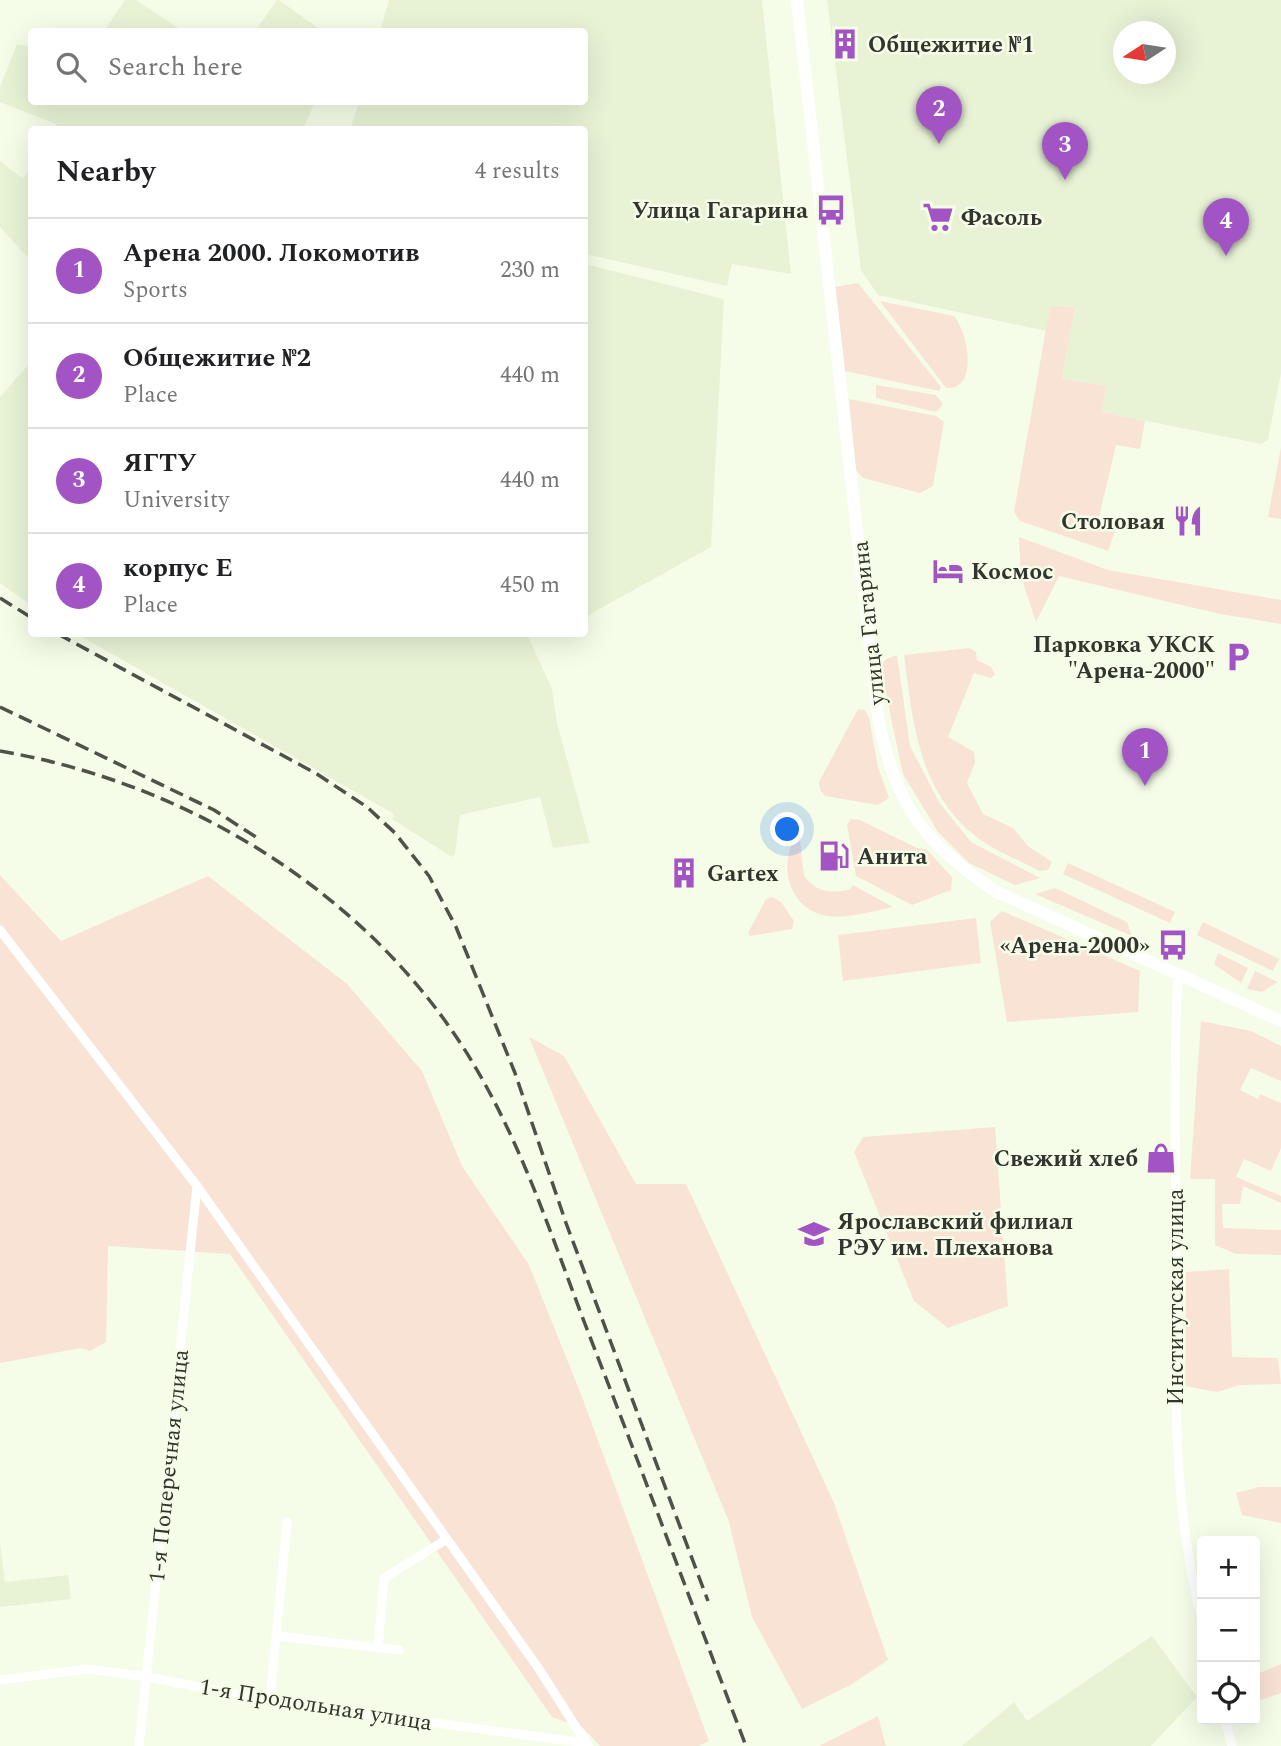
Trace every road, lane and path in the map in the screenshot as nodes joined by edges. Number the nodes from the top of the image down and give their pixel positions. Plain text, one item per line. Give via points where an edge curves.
1 (797, 0) edge
2 (0, 930) edge
3 (1178, 972) junction
4 (1280, 1017) edge
5 (197, 1186) junction
6 (287, 1522) dead end
7 (447, 1539) junction
8 (1197, 1601) edge
9 (276, 1636) junction
10 (378, 1648) junction
11 (399, 1650) dead end
12 (147, 1676) junction
13 (0, 1680) edge
14 (270, 1700) junction
15 (1226, 1725) edge
16 (587, 1745) edge
17 (139, 1746) edge
18 (1232, 1746) edge

1 - 3 main road, улица Гагарина via 878,717 895,785 929,837 986,885
2 - 5 street
3 - 4 main road, улица Гагарина
3 - 8 street, Институтская улица via 1175,1427
5 - 7 street
5 - 12 street, 1-я Поперечная улица
6 - 9 street
7 - 10 street via 384,1578
7 - 16 street via 540,1669
9 - 10 street
9 - 14 street
10 - 11 street
12 - 13 street, 1-я Продольная улица via 88,1670
12 - 14 street, 1-я Продольная улица
12 - 17 street, 1-я Поперечная улица
14 - 16 street, 1-я Продольная улица
15 - 18 street

